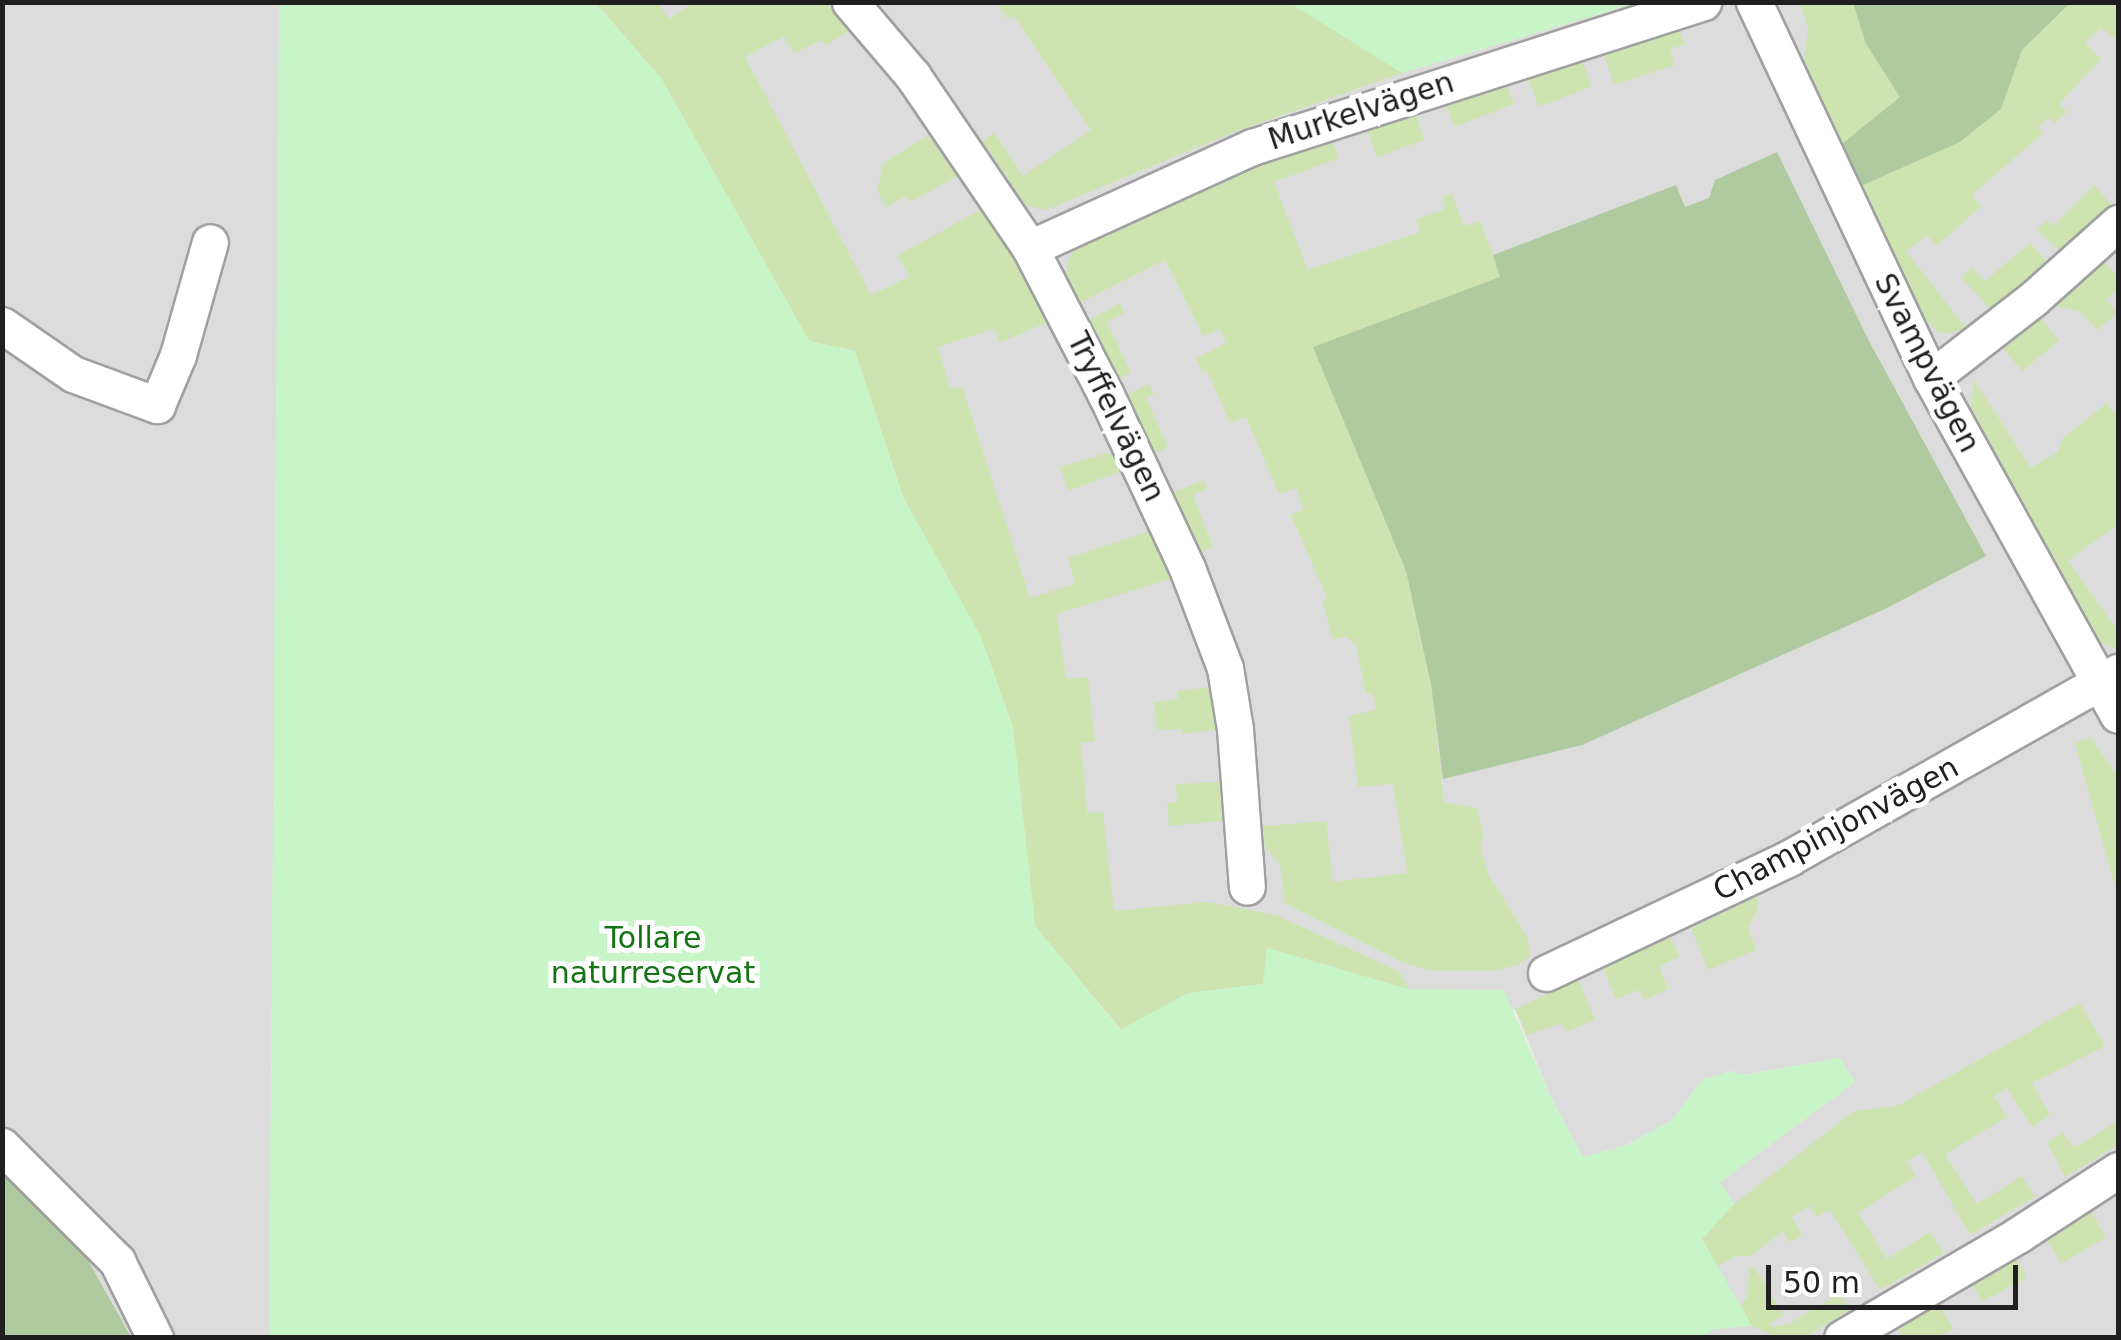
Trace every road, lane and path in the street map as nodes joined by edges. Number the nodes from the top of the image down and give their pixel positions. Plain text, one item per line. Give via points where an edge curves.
1 (850, 2) edge
2 (1703, 2) edge
3 (1754, 2) edge
4 (2118, 222) edge
5 (210, 242) dead end
6 (1030, 248) junction
7 (2, 325) edge
8 (1932, 378) junction
9 (2108, 678) edge
10 (2118, 715) edge
11 (1247, 887) dead end
12 (1546, 973) dead end
13 (2, 1146) edge
14 (2118, 1170) edge
15 (156, 1338) edge
16 (1842, 1338) edge

1 - 6 street, Tryffelvägen via 913,76
2 - 6 street, Murkelvägen via 1252,147
3 - 8 street, Svampvägen
4 - 8 street
5 - 7 street via 157,405 73,374
6 - 11 street, Tryffelvägen via 1136,456 1219,644 1235,728
8 - 9 street, Svampvägen
9 - 10 street, Svampvägen
9 - 12 street, Champinjonvägen via 1773,866
13 - 15 street via 116,1261
14 - 16 street

